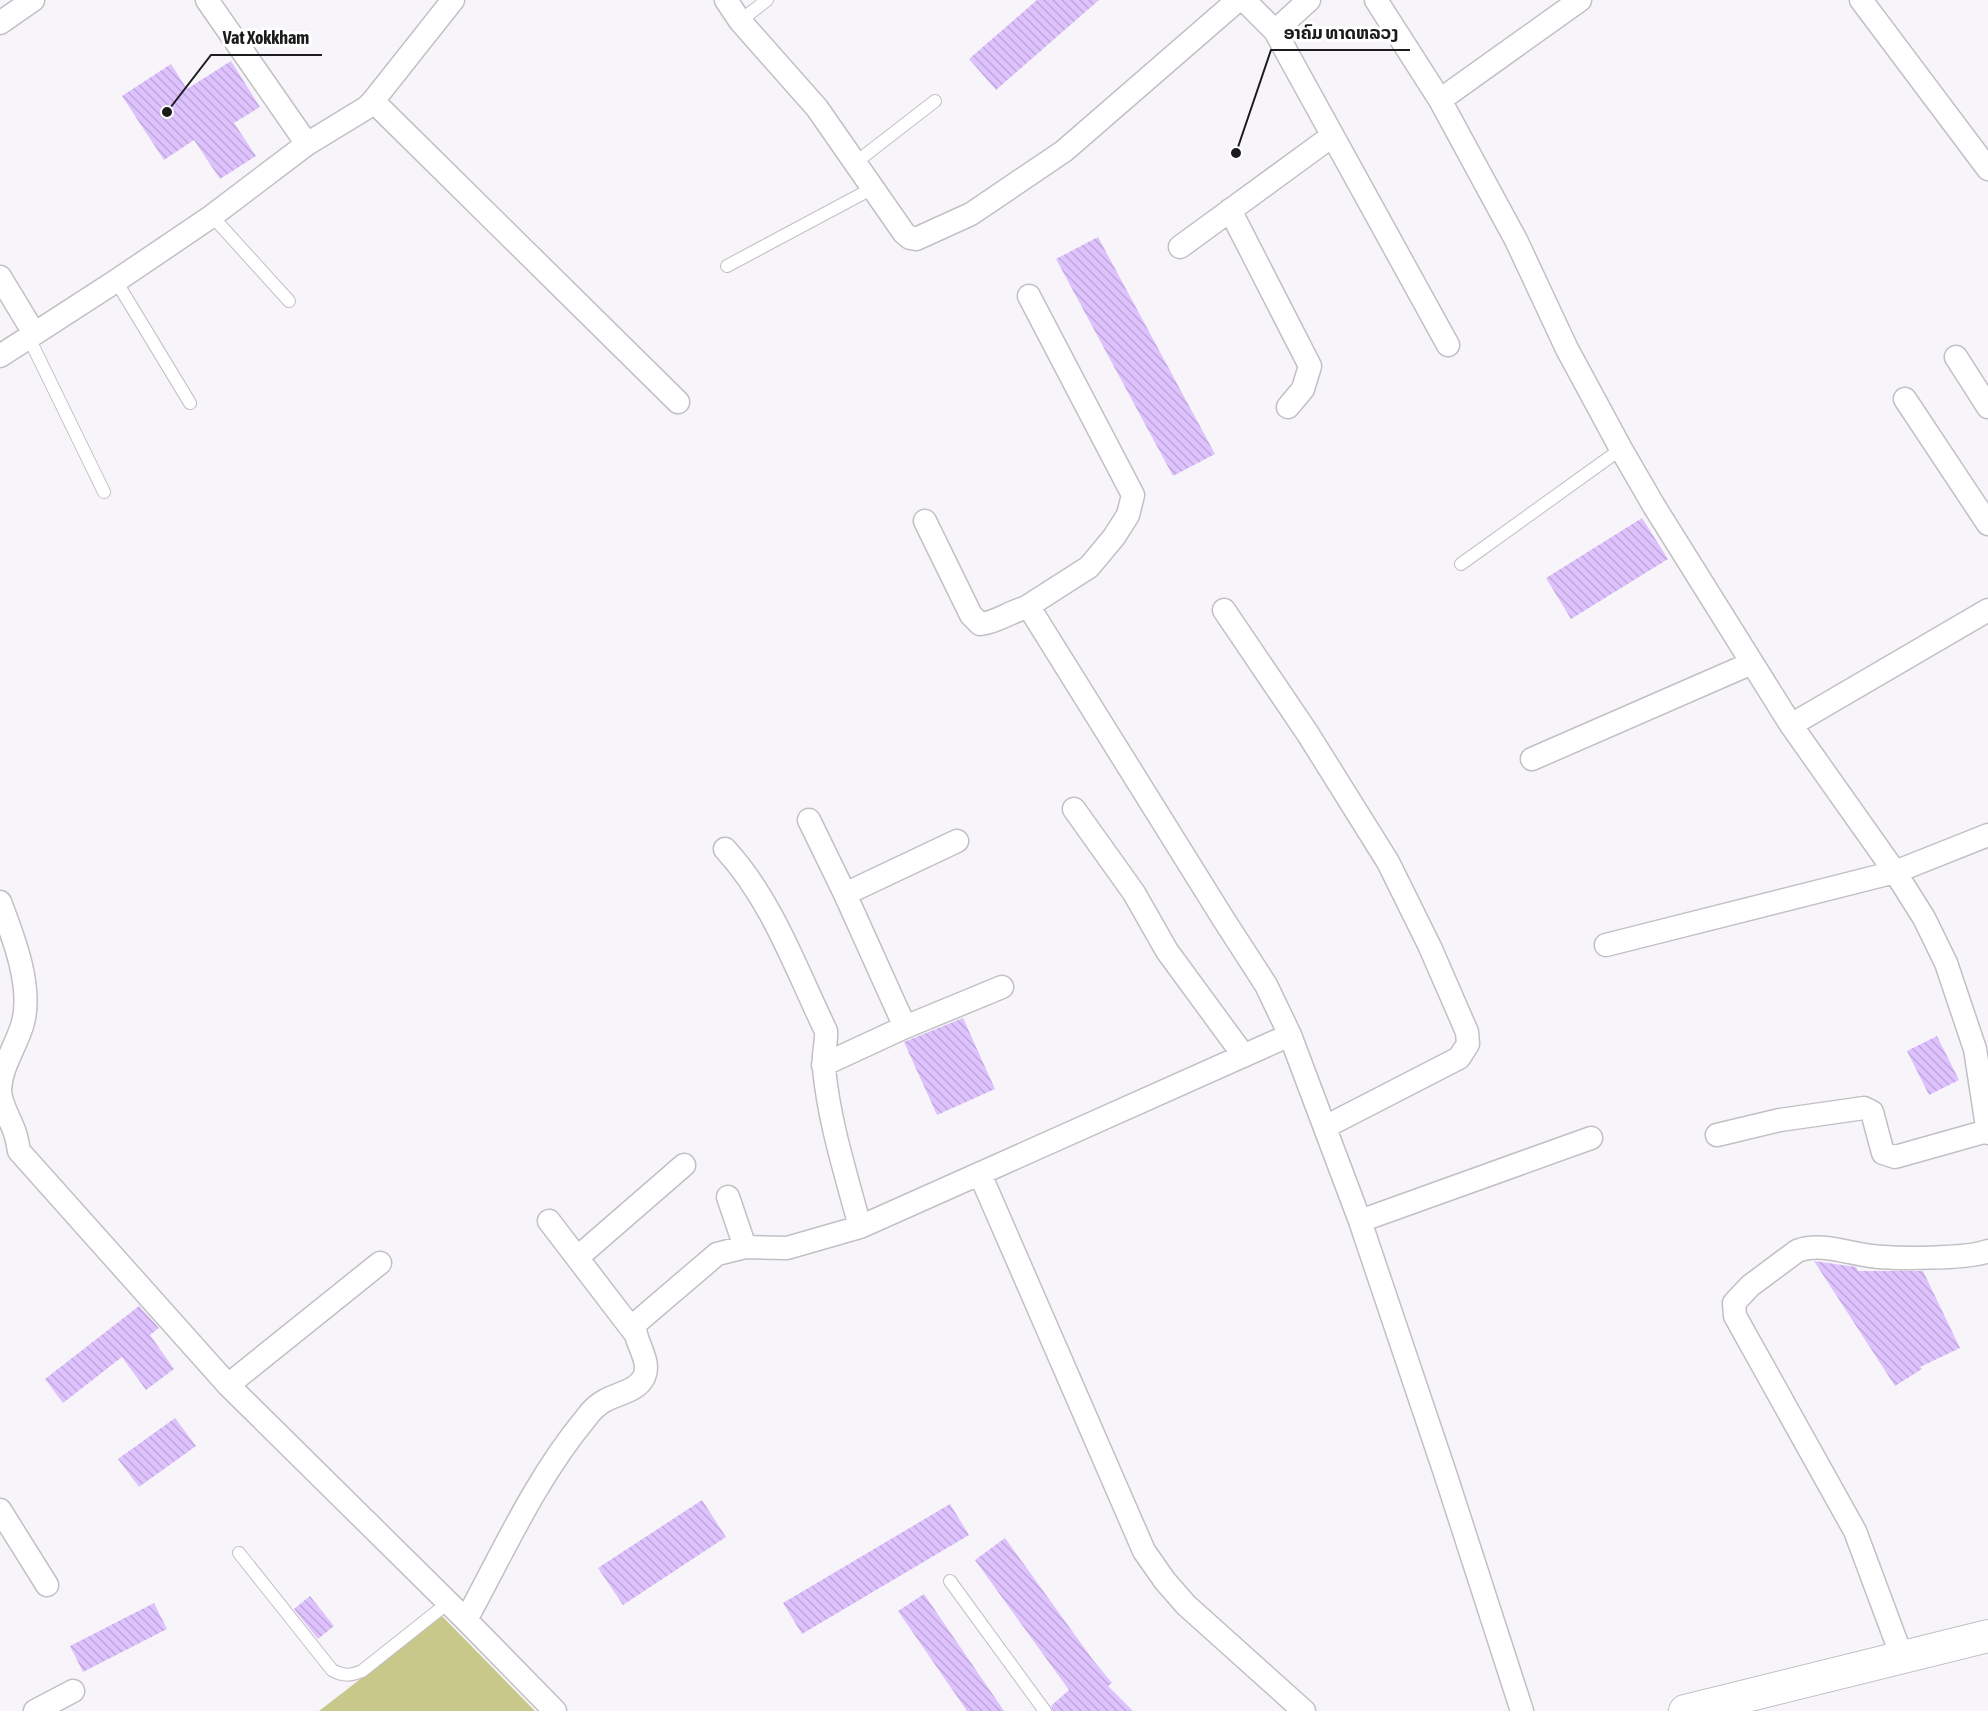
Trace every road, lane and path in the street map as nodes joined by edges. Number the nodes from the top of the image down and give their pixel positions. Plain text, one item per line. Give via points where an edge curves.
1 (33, 0) edge
2 (207, 0) edge
3 (453, 0) edge
4 (726, 0) edge
5 (767, 0) edge
6 (1238, 0) edge
7 (1244, 0) edge
8 (1309, 0) edge
9 (1376, 0) edge
10 (1580, 0) edge
11 (1862, 0) edge
12 (740, 21) junction
13 (0, 23) edge
14 (1275, 31) junction
15 (1440, 100) junction
16 (373, 101) junction
17 (934, 101) dead end
18 (1332, 136) junction
19 (308, 144) junction
20 (855, 163) junction
21 (1988, 169) edge
22 (873, 188) junction
23 (1230, 210) junction
24 (212, 216) junction
25 (1180, 247) dead end
26 (727, 266) dead end
27 (0, 277) edge
28 (116, 281) junction
29 (1029, 296) dead end
30 (289, 301) dead end
31 (31, 335) junction
32 (1448, 345) dead end
33 (0, 356) edge
34 (1956, 357) dead end
35 (1905, 399) dead end
36 (678, 402) dead end
37 (190, 404) dead end
38 (1988, 406) edge
39 (1288, 407) dead end
40 (1620, 449) junction
41 (104, 492) dead end
42 (925, 521) dead end
43 (1988, 524) edge
44 (1461, 564) dead end
45 (1025, 608) junction
46 (1224, 610) dead end
47 (1988, 610) edge
48 (1752, 663) junction
49 (1791, 725) junction
50 (1532, 759) dead end
51 (1074, 809) dead end
52 (809, 820) dead end
53 (1988, 835) edge
54 (957, 842) dead end
55 (725, 849) dead end
56 (1895, 872) junction
57 (845, 894) junction
58 (0, 902) edge
59 (1606, 945) dead end
60 (1002, 987) dead end
61 (905, 1027) junction
62 (1290, 1035) junction
63 (1981, 1046) edge
64 (1244, 1056) junction
65 (823, 1065) junction
66 (1325, 1127) junction
67 (1988, 1132) edge
68 (1717, 1135) dead end
69 (1591, 1138) dead end
70 (684, 1165) dead end
71 (980, 1174) junction
72 (728, 1197) dead end
73 (549, 1221) dead end
74 (1360, 1221) junction
75 (860, 1227) junction
76 (745, 1247) junction
77 (1988, 1251) edge
78 (578, 1257) junction
79 (380, 1263) dead end
80 (634, 1332) junction
81 (228, 1385) junction
82 (0, 1510) edge
83 (239, 1553) dead end
84 (950, 1581) dead end
85 (47, 1585) dead end
86 (449, 1602) junction
87 (466, 1620) junction
88 (1988, 1636) edge
89 (1902, 1658) junction
90 (73, 1691) dead end
91 (1748, 1704) edge
92 (36, 1711) edge
93 (555, 1711) edge
94 (1045, 1711) edge
95 (1304, 1711) edge
96 (1522, 1711) edge
97 (1685, 1711) edge

1 - 13 street
2 - 19 street
3 - 16 street
4 - 12 street
5 - 12 lane
6 - 22 street via 1064,151 971,214 916,239 910,238
7 - 14 street
8 - 14 street
9 - 15 street
10 - 15 street
11 - 21 street
12 - 20 street via 817,108
14 - 18 street
15 - 40 street via 1516,240
16 - 19 street
16 - 36 street
17 - 20 lane
18 - 23 street
18 - 32 street
19 - 24 street
20 - 22 street
22 - 26 lane
23 - 25 street
23 - 39 street via 1310,366 1303,389
24 - 28 street
24 - 30 lane
27 - 31 street
28 - 31 street
28 - 37 lane
29 - 45 street via 1133,495 1128,514 1114,537 1089,567
31 - 33 street
31 - 41 lane
34 - 38 street
35 - 43 street
40 - 44 lane
40 - 48 street
42 - 45 street via 971,615 980,624
45 - 62 street via 1032,612 1266,985
46 - 66 street via 1388,862 1467,1032 1468,1044 1459,1058
47 - 49 street
48 - 49 street
48 - 50 street
49 - 56 street
51 - 64 street via 1134,893 1167,951
52 - 57 street
53 - 56 street
54 - 57 street
55 - 65 street via 761,895 826,1031
56 - 59 street
56 - 63 street via 1924,918
57 - 61 street
58 - 81 street via 13,935 25,986 26,1009 3,1071 0,1093 19,1151
60 - 61 street
61 - 65 street
62 - 64 street
62 - 66 street
63 - 67 street
64 - 71 street
65 - 75 street via 831,1118
66 - 74 street
67 - 68 street via 1895,1157 1883,1153 1872,1112 1864,1108 1780,1120
69 - 74 street
70 - 78 street
71 - 75 street
71 - 95 street via 1144,1551 1186,1605
72 - 76 street
73 - 78 street
74 - 96 street
75 - 76 street via 787,1248
76 - 80 street via 717,1254 635,1324
77 - 89 street via 1945,1257 1873,1256 1806,1247 1750,1286 1734,1303 1735,1316 1855,1531
78 - 80 street
79 - 81 street
80 - 87 street via 645,1363 643,1380 594,1408 558,1454
81 - 86 street
82 - 85 street
83 - 86 lane via 332,1670 342,1675 362,1671
84 - 94 lane
86 - 87 street
87 - 93 street
88 - 89 main road
89 - 91 main road
90 - 92 street
91 - 97 main road

